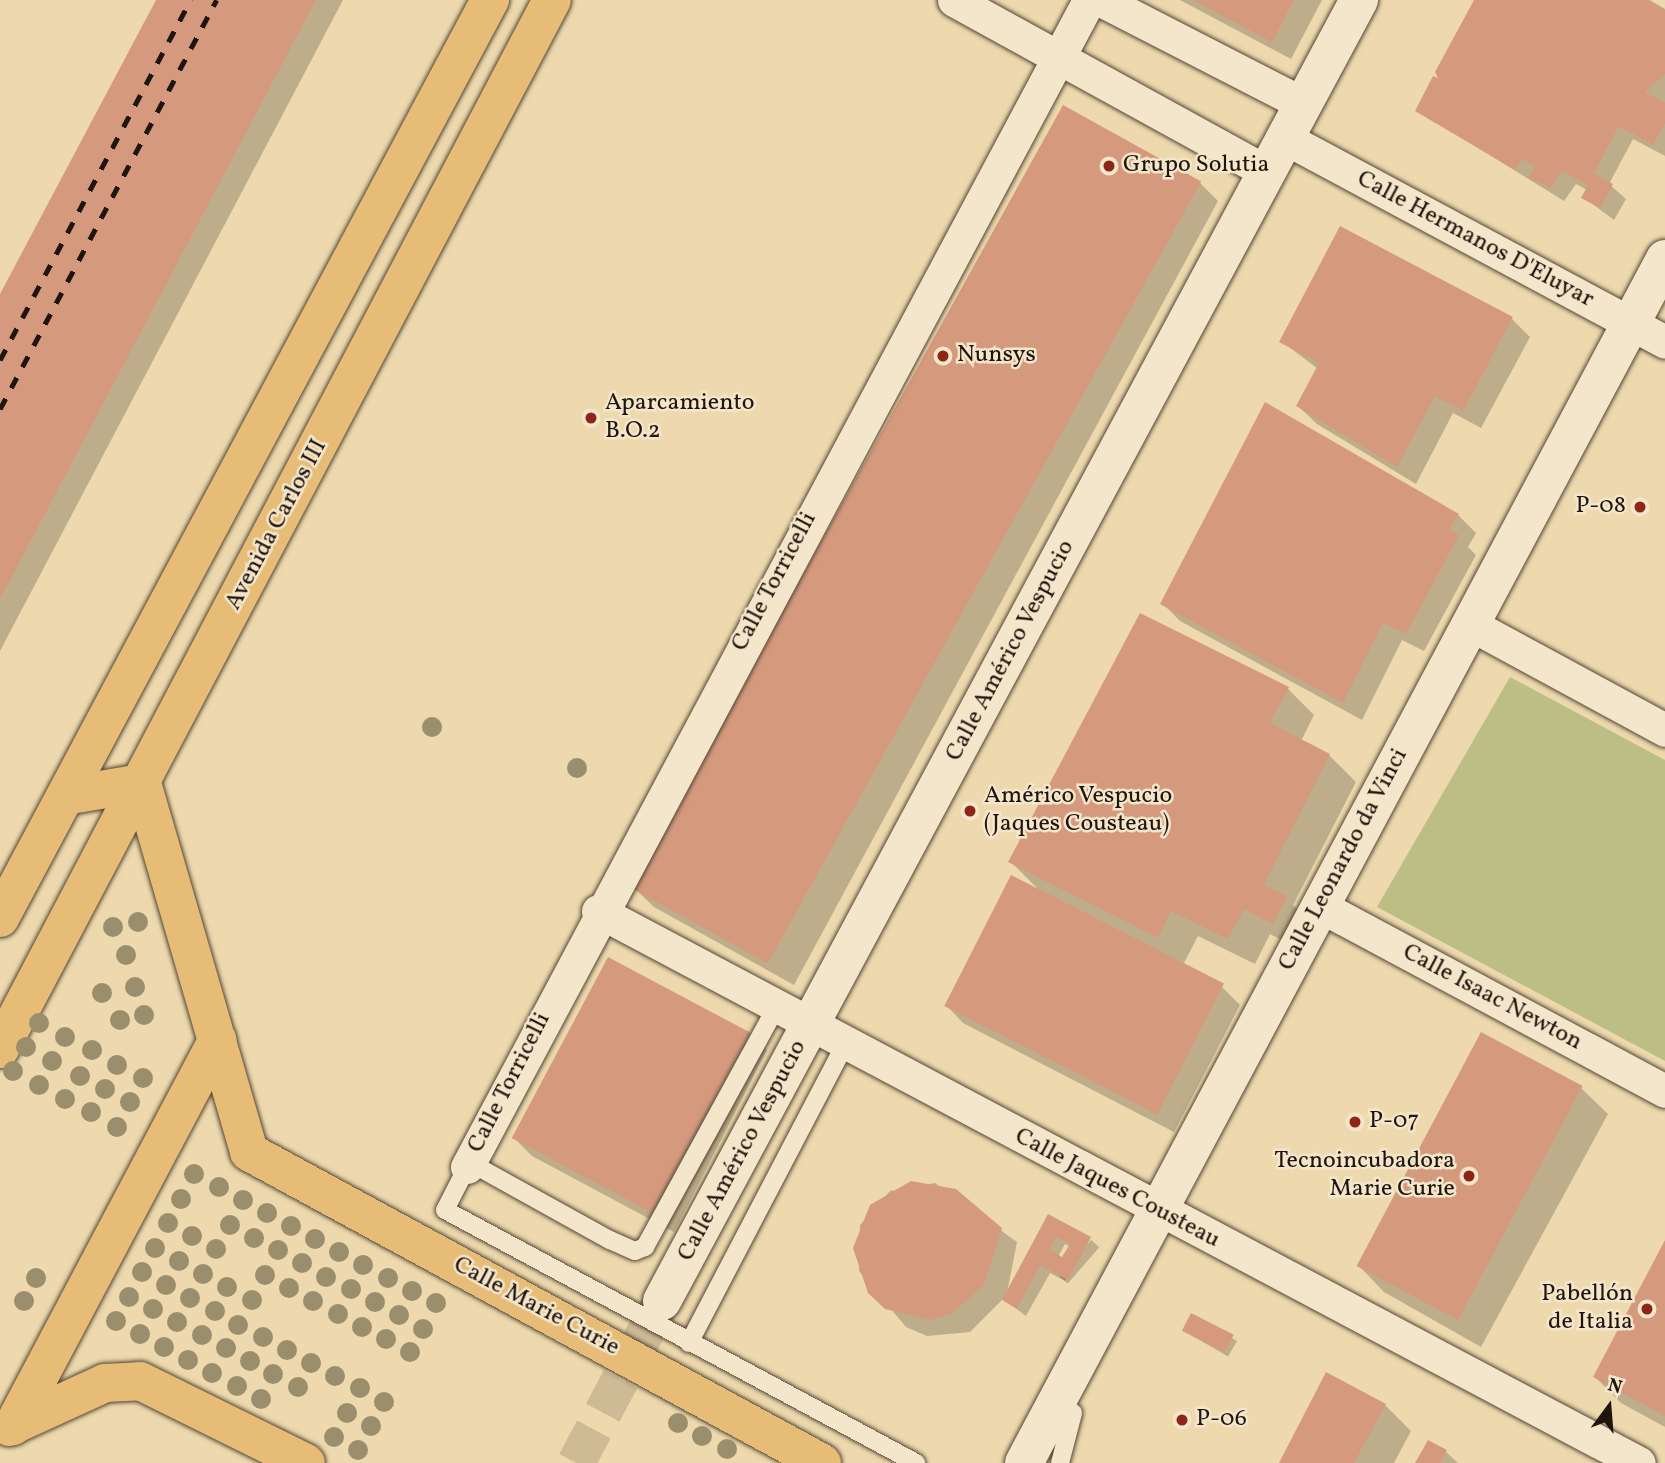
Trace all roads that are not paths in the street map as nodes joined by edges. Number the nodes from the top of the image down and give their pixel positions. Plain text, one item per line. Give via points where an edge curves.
1 (491, 0) edge
2 (552, 0) edge
3 (954, 0) edge
4 (1089, 0) edge
5 (1101, 0) edge
6 (1359, 0) edge
7 (1058, 57) junction
8 (1303, 104) junction
9 (1285, 138) junction
10 (1267, 172) junction
11 (1665, 259) edge
12 (1653, 329) edge
13 (1481, 630) junction
14 (1665, 730) edge
15 (142, 783) junction
16 (70, 795) junction
17 (598, 911) junction
18 (1331, 911) junction
19 (0, 918) edge
20 (776, 1008) junction
21 (811, 1025) junction
22 (217, 1040) junction
23 (845, 1045) junction
24 (0, 1049) edge
25 (1665, 1091) edge
26 (468, 1164) junction
27 (1167, 1215) junction
28 (662, 1301) tunnel mouth
29 (689, 1343) junction
30 (1063, 1410) junction
31 (6, 1427) edge
32 (306, 1463) edge
33 (822, 1463) edge
34 (916, 1463) edge
35 (1004, 1463) edge
36 (1024, 1463) edge
37 (1048, 1463) edge
38 (1060, 1463) edge
39 (1639, 1463) edge

1 - 16 main road
2 - 15 main road, Avenida Carlos III
3 - 7 street
4 - 7 street, Calle Torricelli
5 - 8 street
6 - 8 street, Calle Américo Vespucio
7 - 10 street
7 - 17 street, Calle Torricelli
8 - 9 street, Calle Américo Vespucio
9 - 10 street, Calle Américo Vespucio
9 - 12 street, Calle Hermanos D'Eluyar
10 - 21 street, Calle Américo Vespucio
11 - 12 street, Calle Leonardo da Vinci
12 - 13 street, Calle Leonardo da Vinci
13 - 14 street
13 - 18 street, Calle Leonardo da Vinci
15 - 16 main road
15 - 22 main road
15 - 24 main road, Avenida Carlos III
16 - 19 main road
17 - 20 street, Calle Jaques Cousteau
17 - 26 street, Calle Torricelli
18 - 25 street, Calle Isaac Newton
18 - 27 street, Calle Leonardo da Vinci
20 - 21 street, Calle Jaques Cousteau
20 - 26 lane via 645,1247 635,1251 610,1240
21 - 23 street, Calle Jaques Cousteau
21 - 28 street, Calle Américo Vespucio
22 - 31 main road
22 - 33 main road, Calle Marie Curie via 249,1152
23 - 27 street, Calle Jaques Cousteau
23 - 29 lane
26 - 29 lane via 445,1210
27 - 30 street, Calle Leonardo da Vinci
27 - 39 street, Calle Jaques Cousteau
29 - 34 lane
30 - 35 lane
30 - 36 street, Calle Leonardo da Vinci
30 - 37 street, Calle Leonardo da Vinci
30 - 38 lane
31 - 32 main road via 105,1383 159,1386

